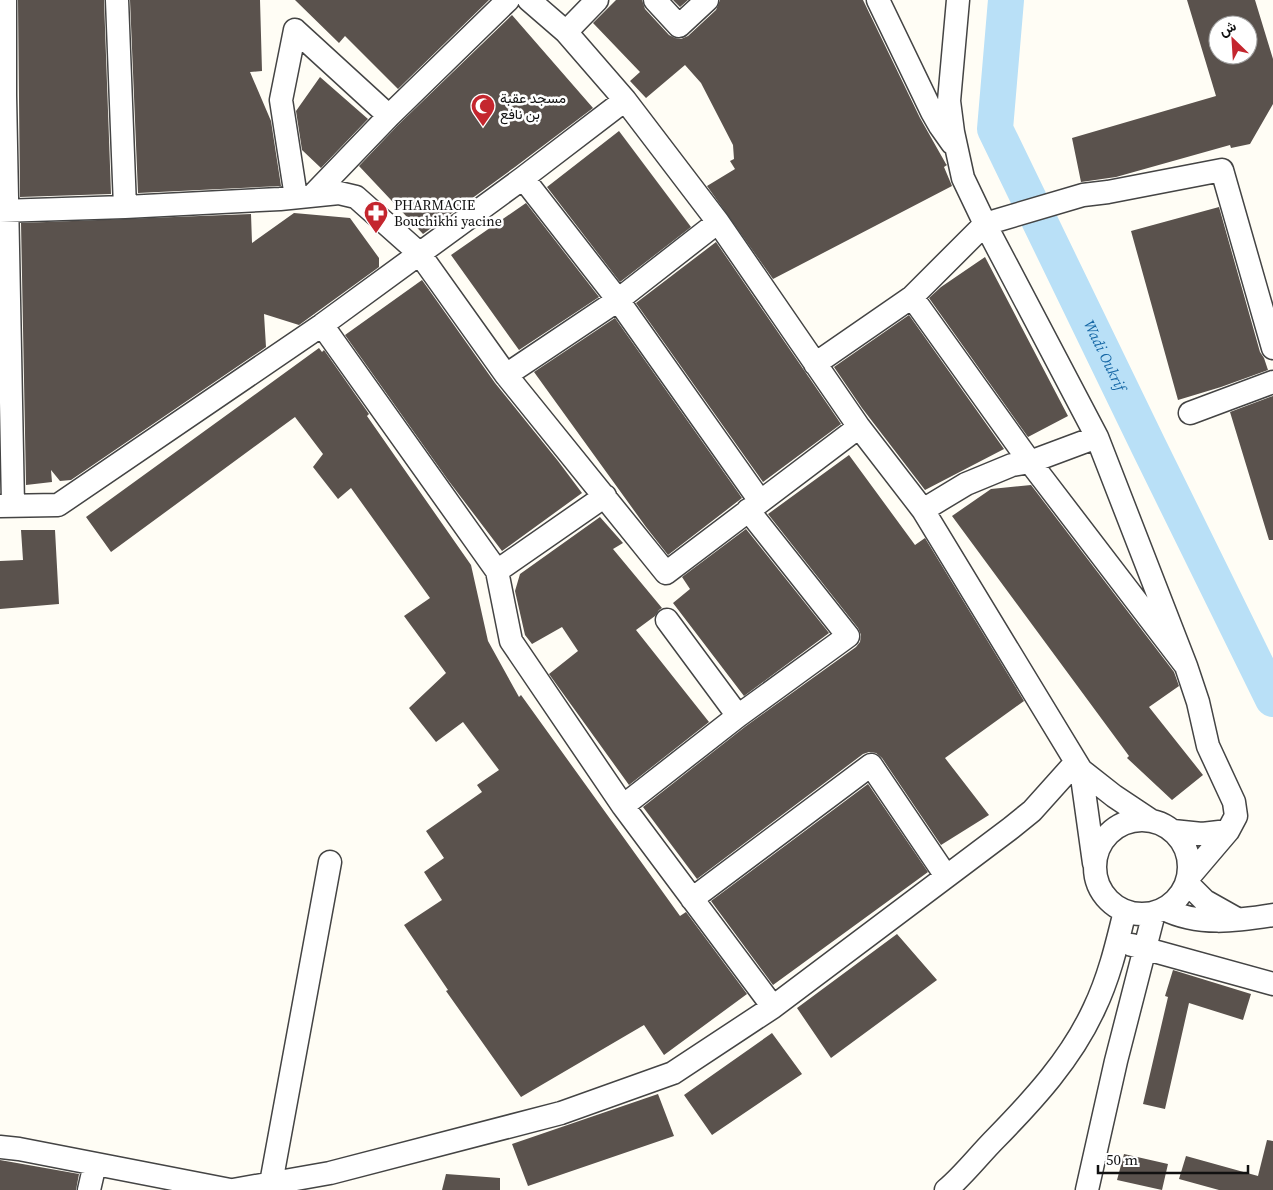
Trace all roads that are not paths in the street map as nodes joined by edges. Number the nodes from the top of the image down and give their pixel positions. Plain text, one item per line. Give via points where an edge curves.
1 (5, 0) edge
2 (117, 0) edge
3 (508, 0) edge
4 (529, 0) edge
5 (597, 0) edge
6 (655, 0) edge
7 (707, 0) edge
8 (878, 0) edge
9 (958, 0) edge
10 (566, 32) junction
11 (626, 100) junction
12 (389, 116) junction
13 (956, 147) junction
14 (523, 178) junction
15 (304, 196) junction
16 (125, 207) junction
17 (4, 211) edge
18 (718, 222) junction
19 (985, 224) junction
20 (419, 253) junction
21 (912, 297) junction
22 (618, 300) junction
23 (322, 325) junction
24 (1273, 348) edge
25 (815, 364) junction
26 (506, 375) junction
27 (1273, 382) edge
28 (1190, 413) dead end
29 (859, 427) junction
30 (1097, 437) junction
31 (1030, 462) junction
32 (605, 496) junction
33 (6, 505) edge
34 (754, 505) junction
35 (923, 510) junction
36 (497, 572) junction
37 (668, 620) dead end
38 (1186, 666) junction
39 (738, 716) junction
40 (1078, 766) junction
41 (623, 806) junction
42 (1150, 820) junction
43 (1173, 831) junction
44 (1228, 831) junction
45 (330, 862) dead end
46 (1094, 864) junction
47 (946, 876) junction
48 (1187, 880) junction
49 (692, 899) junction
50 (1125, 911) junction
51 (1159, 911) junction
52 (1273, 915) edge
53 (1237, 919) junction
54 (1118, 941) junction
55 (1145, 949) junction
56 (1273, 984) edge
57 (773, 1006) junction
58 (0, 1147) edge
59 (96, 1164) junction
60 (330, 1181) edge
61 (271, 1183) junction
62 (89, 1190) edge
63 (231, 1190) edge
64 (946, 1190) edge
65 (1087, 1190) edge

1 - 17 street
2 - 16 street
3 - 12 street
4 - 10 street
5 - 10 street
6 - 7 street via 679,26
8 - 13 street via 932,112
9 - 13 street via 950,101
10 - 11 street
11 - 14 street
11 - 18 street
12 - 15 street
12 - 15 street via 295,30 281,100
13 - 19 street via 963,178
14 - 20 street
14 - 22 street
15 - 16 street
15 - 20 street via 339,193 356,198
16 - 17 street
17 - 33 street
18 - 22 street
18 - 25 street
19 - 21 street
19 - 24 street via 1083,195 1222,170
19 - 30 street
20 - 23 street
20 - 26 street
21 - 25 street
21 - 31 street
22 - 26 street
22 - 34 street
23 - 33 street via 58,505
23 - 36 street
25 - 29 street
26 - 32 street
27 - 28 street
29 - 34 street
29 - 35 street
30 - 31 street
30 - 38 street
31 - 35 street via 1012,465 966,484
31 - 38 street
32 - 34 street via 666,573
32 - 36 street
34 - 39 street via 848,636
35 - 40 street
36 - 41 street via 511,641
37 - 39 street
38 - 44 street via 1210,752 1234,802 1236,816
39 - 41 street
40 - 42 street
40 - 46 street
40 - 47 street via 1032,811
41 - 49 street
42 - 43 street
42 - 46 street via 1124,823 1112,830 1103,839
43 - 44 street via 1202,834
43 - 48 street via 1186,848 1189,862
44 - 48 street
45 - 61 street
46 - 50 street via 1099,888 1114,906
47 - 49 street via 871,765
47 - 57 street
48 - 51 street via 1174,902
48 - 53 street via 1205,901
49 - 57 street
50 - 51 street via 1144,914
50 - 54 street
51 - 53 street via 1200,921
51 - 55 street
52 - 53 street
54 - 55 street
54 - 64 street via 1094,1010 1057,1070 1039,1094
55 - 56 street
55 - 65 street
57 - 60 street via 673,1073 561,1113
58 - 59 street
59 - 62 street
59 - 63 street
60 - 61 street
61 - 63 street

